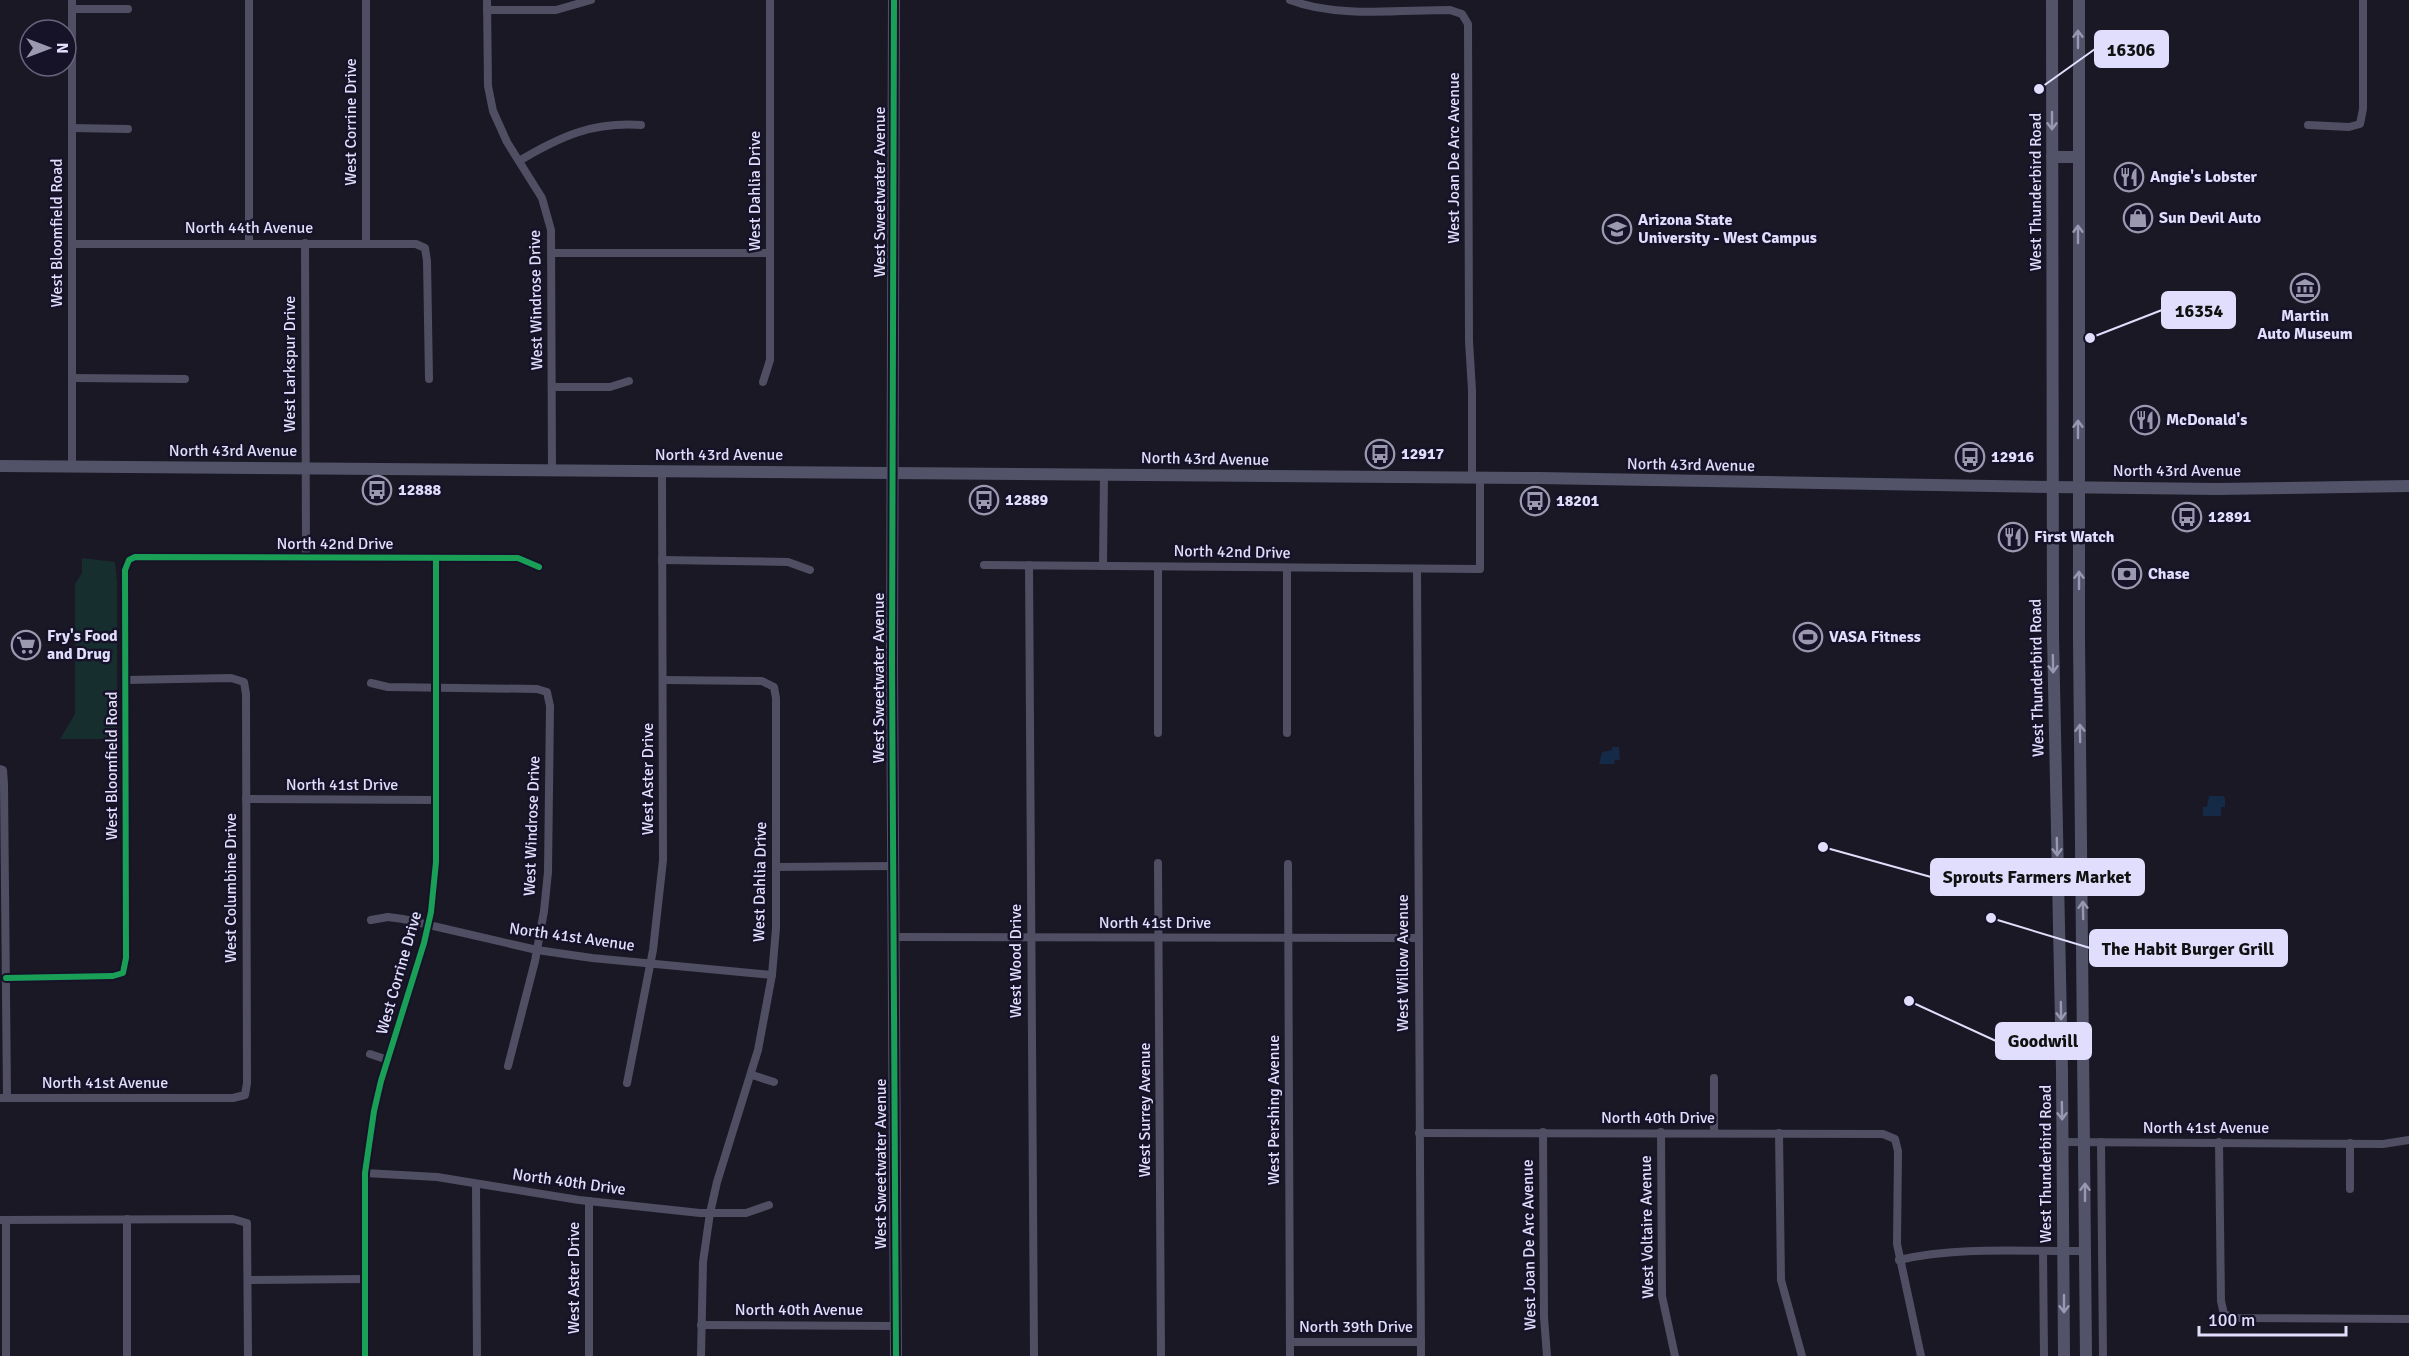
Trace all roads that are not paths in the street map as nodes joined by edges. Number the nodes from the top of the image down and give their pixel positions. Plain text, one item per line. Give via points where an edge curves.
1 (249, 0) edge
2 (366, 0) edge
3 (487, 0) edge
4 (591, 0) edge
5 (770, 0) edge
6 (894, 0) edge
7 (1290, 0) edge
8 (2052, 0) edge
9 (2079, 0) edge
10 (2363, 0) edge
11 (72, 5) edge
12 (128, 9) dead end
13 (487, 10) junction
14 (641, 125) dead end
15 (2308, 125) dead end
16 (72, 128) junction
17 (128, 129) dead end
18 (2052, 157) junction
19 (2078, 157) junction
20 (519, 161) junction
21 (249, 243) junction
22 (306, 243) junction
23 (366, 243) junction
24 (72, 244) junction
25 (553, 253) junction
26 (770, 253) junction
27 (72, 378) junction
28 (185, 379) dead end
29 (429, 379) dead end
30 (629, 381) dead end
31 (763, 382) dead end
32 (552, 387) junction
33 (0, 466) edge
34 (72, 466) junction
35 (305, 467) junction
36 (552, 471) junction
37 (662, 472) junction
38 (893, 473) junction
39 (1104, 474) junction
40 (1476, 478) junction
41 (2409, 486) edge
42 (2052, 487) junction
43 (2079, 487) junction
44 (306, 556) junction
45 (436, 558) junction
46 (129, 560) joint
47 (662, 560) junction
48 (984, 565) dead end
49 (1029, 566) junction
50 (1103, 566) junction
51 (539, 567) dead end
52 (1158, 567) junction
53 (1287, 568) junction
54 (1417, 569) junction
55 (1480, 569) joint
56 (810, 570) dead end
57 (125, 680) junction
58 (663, 680) junction
59 (371, 683) dead end
60 (437, 688) junction
61 (1158, 733) dead end
62 (1287, 733) dead end
63 (1, 770) edge
64 (246, 799) junction
65 (437, 800) junction
66 (1158, 863) dead end
67 (1288, 864) dead end
68 (893, 866) junction
69 (776, 867) junction
70 (371, 920) dead end
71 (428, 925) junction
72 (893, 937) junction
73 (1031, 938) junction
74 (1159, 938) junction
75 (1417, 938) junction
76 (1288, 939) junction
77 (537, 950) junction
78 (651, 963) junction
79 (772, 975) junction
80 (6, 978) junction
81 (370, 1054) dead end
82 (388, 1060) junction
83 (508, 1066) dead end
84 (752, 1075) junction
85 (1714, 1078) dead end
86 (774, 1082) dead end
87 (627, 1083) dead end
88 (245, 1095) joint
89 (3, 1098) edge
90 (1543, 1132) junction
91 (1661, 1132) junction
92 (1419, 1133) junction
93 (1714, 1133) junction
94 (1779, 1133) junction
95 (2409, 1140) edge
96 (2062, 1142) junction
97 (2085, 1142) junction
98 (2101, 1142) junction
99 (2219, 1142) junction
100 (2350, 1143) junction
101 (365, 1173) junction
102 (476, 1184) junction
103 (2350, 1189) dead end
104 (589, 1201) junction
105 (769, 1205) dead end
106 (710, 1213) junction
107 (127, 1219) junction
108 (3, 1220) edge
109 (2043, 1251) junction
110 (2063, 1251) junction
111 (2086, 1251) junction
112 (1899, 1260) junction
113 (248, 1280) junction
114 (365, 1280) junction
115 (2409, 1319) edge
116 (701, 1325) junction
117 (896, 1326) junction
118 (1290, 1342) junction
119 (1421, 1342) junction
120 (2103, 1351) edge
121 (6, 1356) edge
122 (127, 1356) edge
123 (248, 1356) edge
124 (365, 1356) edge
125 (477, 1356) edge
126 (589, 1356) edge
127 (701, 1356) edge
128 (896, 1356) edge
129 (1034, 1356) edge
130 (1161, 1356) edge
131 (1290, 1356) edge
132 (1421, 1356) edge
133 (1547, 1356) edge
134 (1675, 1356) edge
135 (1802, 1356) edge
136 (1921, 1356) edge
137 (2044, 1356) edge
138 (2064, 1356) edge
139 (2088, 1356) edge

1 - 21 street
2 - 23 street, West Corrine Drive
3 - 13 street, West Windrose Drive
4 - 13 street via 556,10
5 - 26 street, West Dahlia Drive
6 - 38 main road, West Sweetwater Avenue
7 - 40 street, West Joan De Arc Avenue via 1342,10 1450,10 1462,14 1468,24 1469,342
8 -> 18 main road, West Thunderbird Road
19 -> 9 main road
10 - 15 street via 2360,124
11 - 12 street
11 - 16 street, West Bloomfield Road
13 - 20 street, West Windrose Drive via 488,86 498,125
14 - 20 street via 601,125 571,133
16 - 17 street
16 - 24 street, West Bloomfield Road
18 - 19 main road
18 - 42 main road, West Thunderbird Road
43 -> 19 main road
20 - 25 street, West Windrose Drive via 542,198
21 - 22 street, North 44th Avenue
21 - 24 street, North 44th Avenue
22 - 23 street, North 44th Avenue
22 - 35 street, West Larkspur Drive
23 - 29 street, North 44th Avenue via 416,244 425,248
24 - 27 street, West Bloomfield Road
25 - 26 street
25 - 32 street, West Windrose Drive
26 - 31 street, West Dahlia Drive via 770,360
27 - 28 street
27 - 34 street, West Bloomfield Road
30 - 32 street via 610,387
32 - 36 street, West Windrose Drive
33 - 34 main road, North 43rd Avenue
34 - 35 main road, North 43rd Avenue
35 - 36 main road, North 43rd Avenue
35 - 44 street, West Larkspur Drive
36 - 37 main road, North 43rd Avenue
37 - 38 main road, North 43rd Avenue
37 - 47 street, West Aster Drive
38 - 39 main road, North 43rd Avenue
38 - 68 main road, West Sweetwater Avenue
39 - 40 main road, North 43rd Avenue
39 - 50 street
40 - 42 main road, North 43rd Avenue
40 - 55 street, West Joan De Arc Avenue
41 - 43 main road, North 43rd Avenue
42 - 43 main road, North 43rd Avenue
42 -> 96 main road, West Thunderbird Road
97 -> 43 main road
44 - 45 street, North 42nd Drive
44 - 46 street, North 42nd Drive
45 - 51 street, North 42nd Drive via 518,558
45 - 60 street, West Corrine Drive
46 - 57 street, West Bloomfield Road via 125,570
47 - 56 street via 788,562
47 - 58 street, West Aster Drive
48 - 49 street, North 42nd Drive
49 - 50 street, North 42nd Drive
49 - 73 street, West Wood Drive
50 - 52 street, North 42nd Drive
52 - 53 street, North 42nd Drive
52 - 61 street
53 - 54 street, North 42nd Drive
53 - 62 street
54 - 55 street, North 42nd Drive
54 - 75 street, West Willow Avenue
57 - 64 street, West Columbine Drive via 231,678 244,682
57 - 80 street, West Bloomfield Road via 123,973
58 - 69 street, West Dahlia Drive via 762,681 774,687
58 - 78 street, West Aster Drive via 663,860
59 - 60 street
60 - 65 street, West Corrine Drive
60 - 77 street, West Windrose Drive via 547,692 548,872
63 - 80 street
64 - 65 street, North 41st Drive
64 - 88 street, West Columbine Drive
65 - 71 street, West Corrine Drive via 437,845
66 - 74 street, West Surrey Avenue
67 - 76 street, West Pershing Avenue
68 - 69 street
68 - 72 main road, West Sweetwater Avenue
69 - 79 street, West Dahlia Drive
70 - 71 street, North 41st Avenue via 388,917
71 - 77 street, North 41st Avenue
71 - 82 street, West Corrine Drive
72 - 73 street, North 41st Drive
72 - 117 main road, West Sweetwater Avenue
73 - 74 street, North 41st Drive
73 - 129 street, West Wood Drive
74 - 76 street, North 41st Drive
74 - 130 street, West Surrey Avenue
75 - 76 street, North 41st Drive
75 - 92 street, West Willow Avenue
76 - 118 street, West Pershing Avenue
77 - 78 street, North 41st Avenue
77 - 83 street, West Windrose Drive
78 - 79 street, North 41st Avenue
78 - 87 street, West Aster Drive
79 - 84 street, West Dahlia Drive
80 - 89 street
81 - 82 street, West Corrine Drive
82 - 101 street, West Corrine Drive via 374,1111
84 - 86 street
84 - 106 street, West Dahlia Drive
85 - 93 street
88 - 89 street, North 41st Avenue
90 - 91 street, North 40th Drive
90 - 92 street, North 40th Drive
90 - 133 street, West Joan De Arc Avenue
91 - 93 street, North 40th Drive
91 - 134 street, West Voltaire Avenue via 1662,1296
92 - 119 street, West Willow Avenue
93 - 94 street, North 40th Drive
94 - 112 street, North 40th Drive via 1883,1134 1895,1139
94 - 135 street via 1781,1280
95 - 100 street, North 41st Avenue
96 - 97 street, North 41st Avenue
96 - 110 main road, West Thunderbird Road
97 - 98 street, North 41st Avenue
111 -> 97 main road
98 - 99 street, North 41st Avenue
98 - 120 street
99 - 100 street, North 41st Avenue
99 - 115 street via 2224,1314 2236,1318
100 - 103 street
101 - 102 street, North 40th Drive via 437,1177
101 - 114 street, West Corrine Drive
102 - 104 street, North 40th Drive
102 - 125 street
104 - 106 street, North 40th Drive
104 - 126 street, West Aster Drive
105 - 106 street, North 40th Drive via 746,1213
106 - 116 street, West Dahlia Drive via 703,1262
107 - 108 street
107 - 113 street via 233,1219 247,1223
107 - 122 street
108 - 121 street
109 - 110 street
109 - 112 street via 1933,1253
109 - 137 street, West Thunderbird Road
110 - 111 street
110 -> 138 main road, West Thunderbird Road
111 - 139 main road
112 - 136 street
113 - 114 street
113 - 123 street
114 - 124 street, West Corrine Drive
116 - 117 street, North 40th Avenue
116 - 127 street, West Dahlia Drive
117 - 128 main road, West Sweetwater Avenue
118 - 119 street, North 39th Drive
118 - 131 street, West Pershing Avenue
119 - 132 street, West Willow Avenue
120 - 139 street

